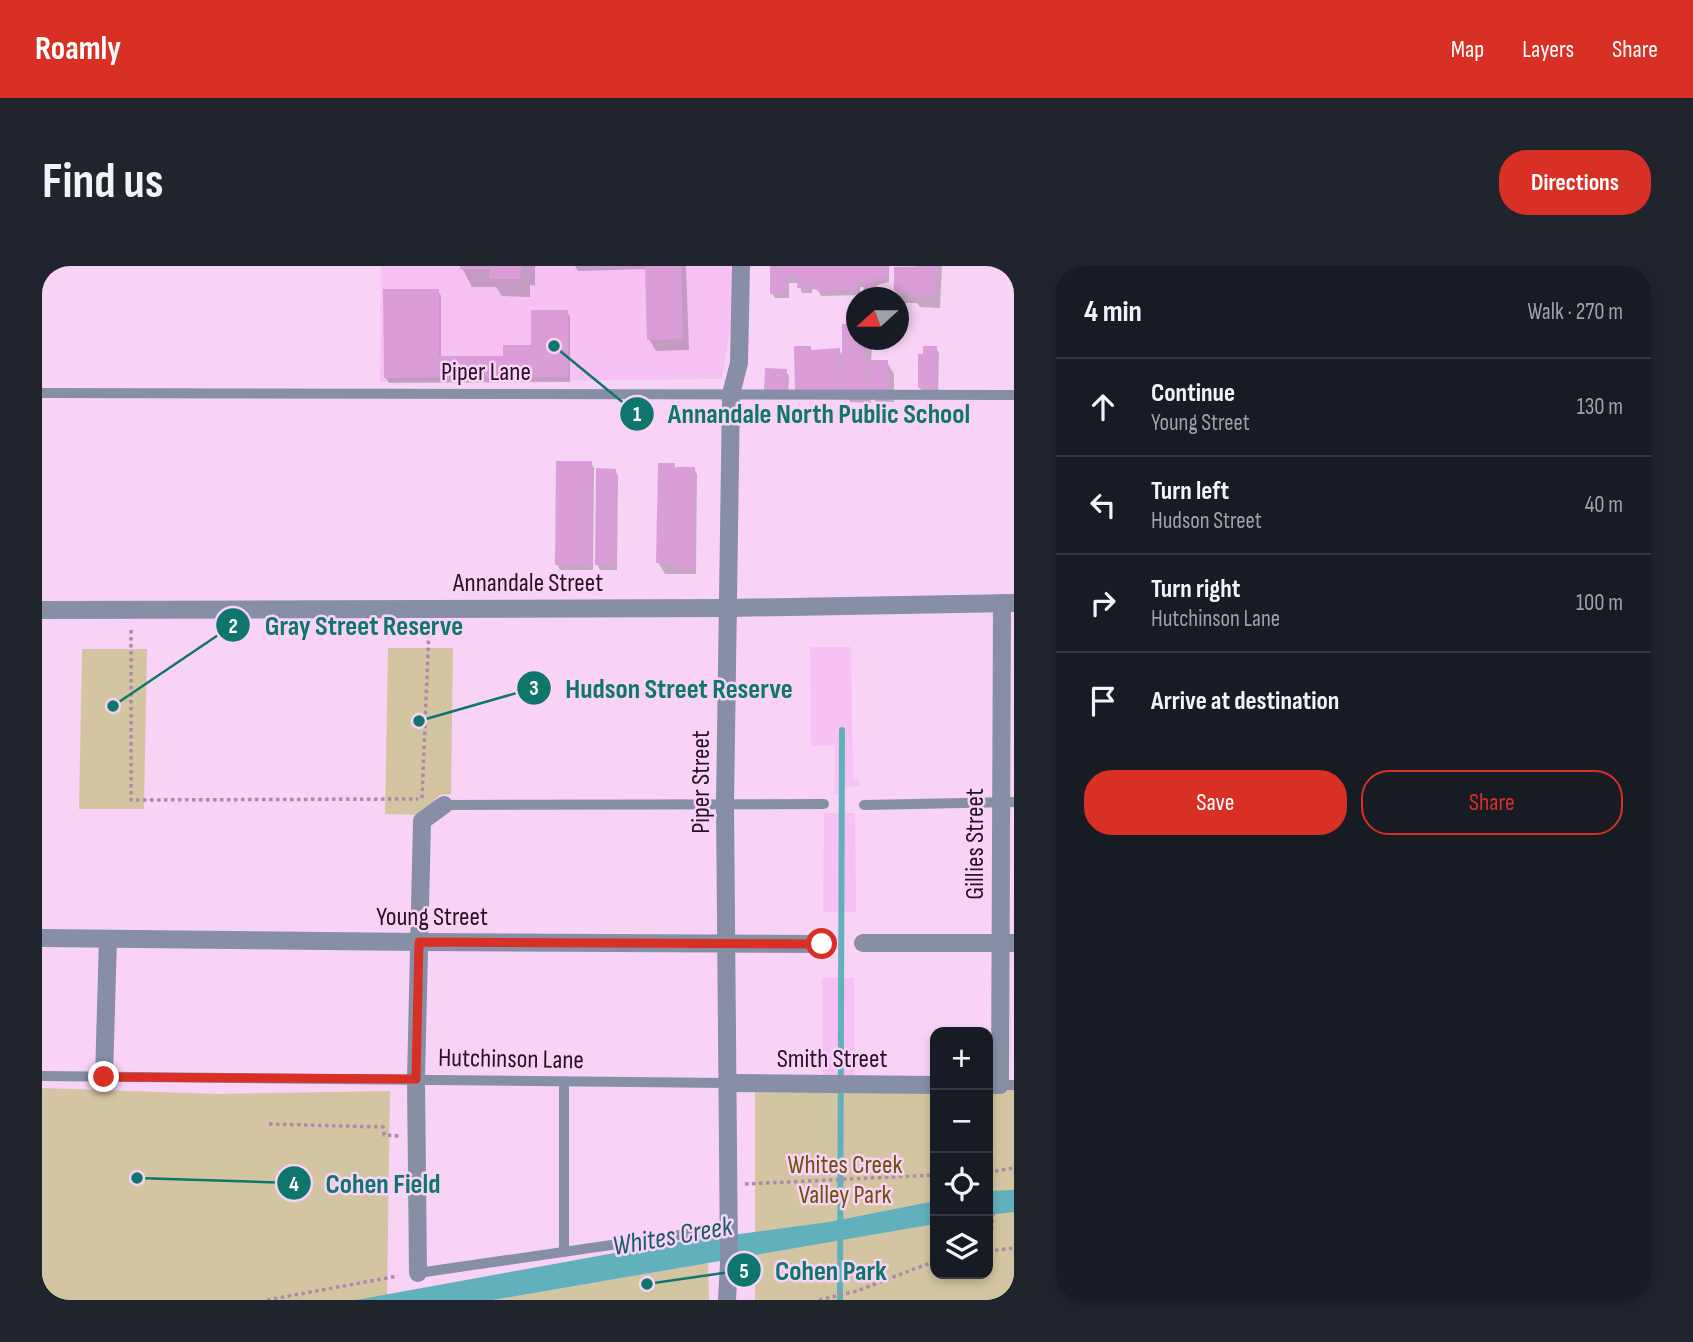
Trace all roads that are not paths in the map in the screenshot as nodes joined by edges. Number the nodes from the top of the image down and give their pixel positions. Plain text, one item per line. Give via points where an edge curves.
1 (741, 266) edge
2 (42, 393) edge
3 (731, 394) junction
4 (1014, 395) edge
5 (1008, 603) edge
6 (727, 608) junction
7 (42, 610) edge
8 (1007, 802) edge
9 (725, 804) junction
10 (824, 804) dead end
11 (444, 805) joint
12 (864, 805) dead end
13 (42, 937) edge
14 (108, 939) junction
15 (419, 942) junction
16 (727, 943) junction
17 (863, 943) dead end
18 (1007, 943) edge
19 (822, 944) dead end
20 (42, 1076) edge
21 (104, 1077) junction
22 (416, 1079) junction
23 (564, 1082) junction
24 (728, 1083) junction
25 (930, 1084) edge
26 (1000, 1085) edge
27 (728, 1230) junction
28 (564, 1252) junction
29 (418, 1273) joint
30 (727, 1300) edge

1 - 3 street, Piper Street via 739,363
2 - 3 lane, Piper Lane
3 - 4 lane, Piper Lane
3 - 6 street, Piper Street
5 - 6 street, Annandale Street
5 - 8 street, Gillies Street
6 - 7 street, Annandale Street
6 - 9 street, Piper Street
8 - 12 lane
8 - 18 street, Gillies Street
9 - 10 lane
9 - 11 lane
9 - 16 street, Piper Street
11 - 15 street via 422,821
13 - 14 street, Young Street
14 - 15 street, Young Street
14 - 21 street
15 - 16 street, Young Street
15 - 22 street
16 - 19 street, Young Street
16 - 24 street, Piper Street
17 - 18 street
18 - 26 street, Gillies Street
20 - 21 lane, Hutchinson Lane
21 - 22 lane, Hutchinson Lane
22 - 23 lane, Hutchinson Lane
22 - 29 street
23 - 24 lane, Hutchinson Lane
23 - 28 lane
24 - 25 street, Smith Street
24 - 27 street, Piper Street
27 - 28 lane
27 - 30 street, Piper Street
28 - 29 lane

